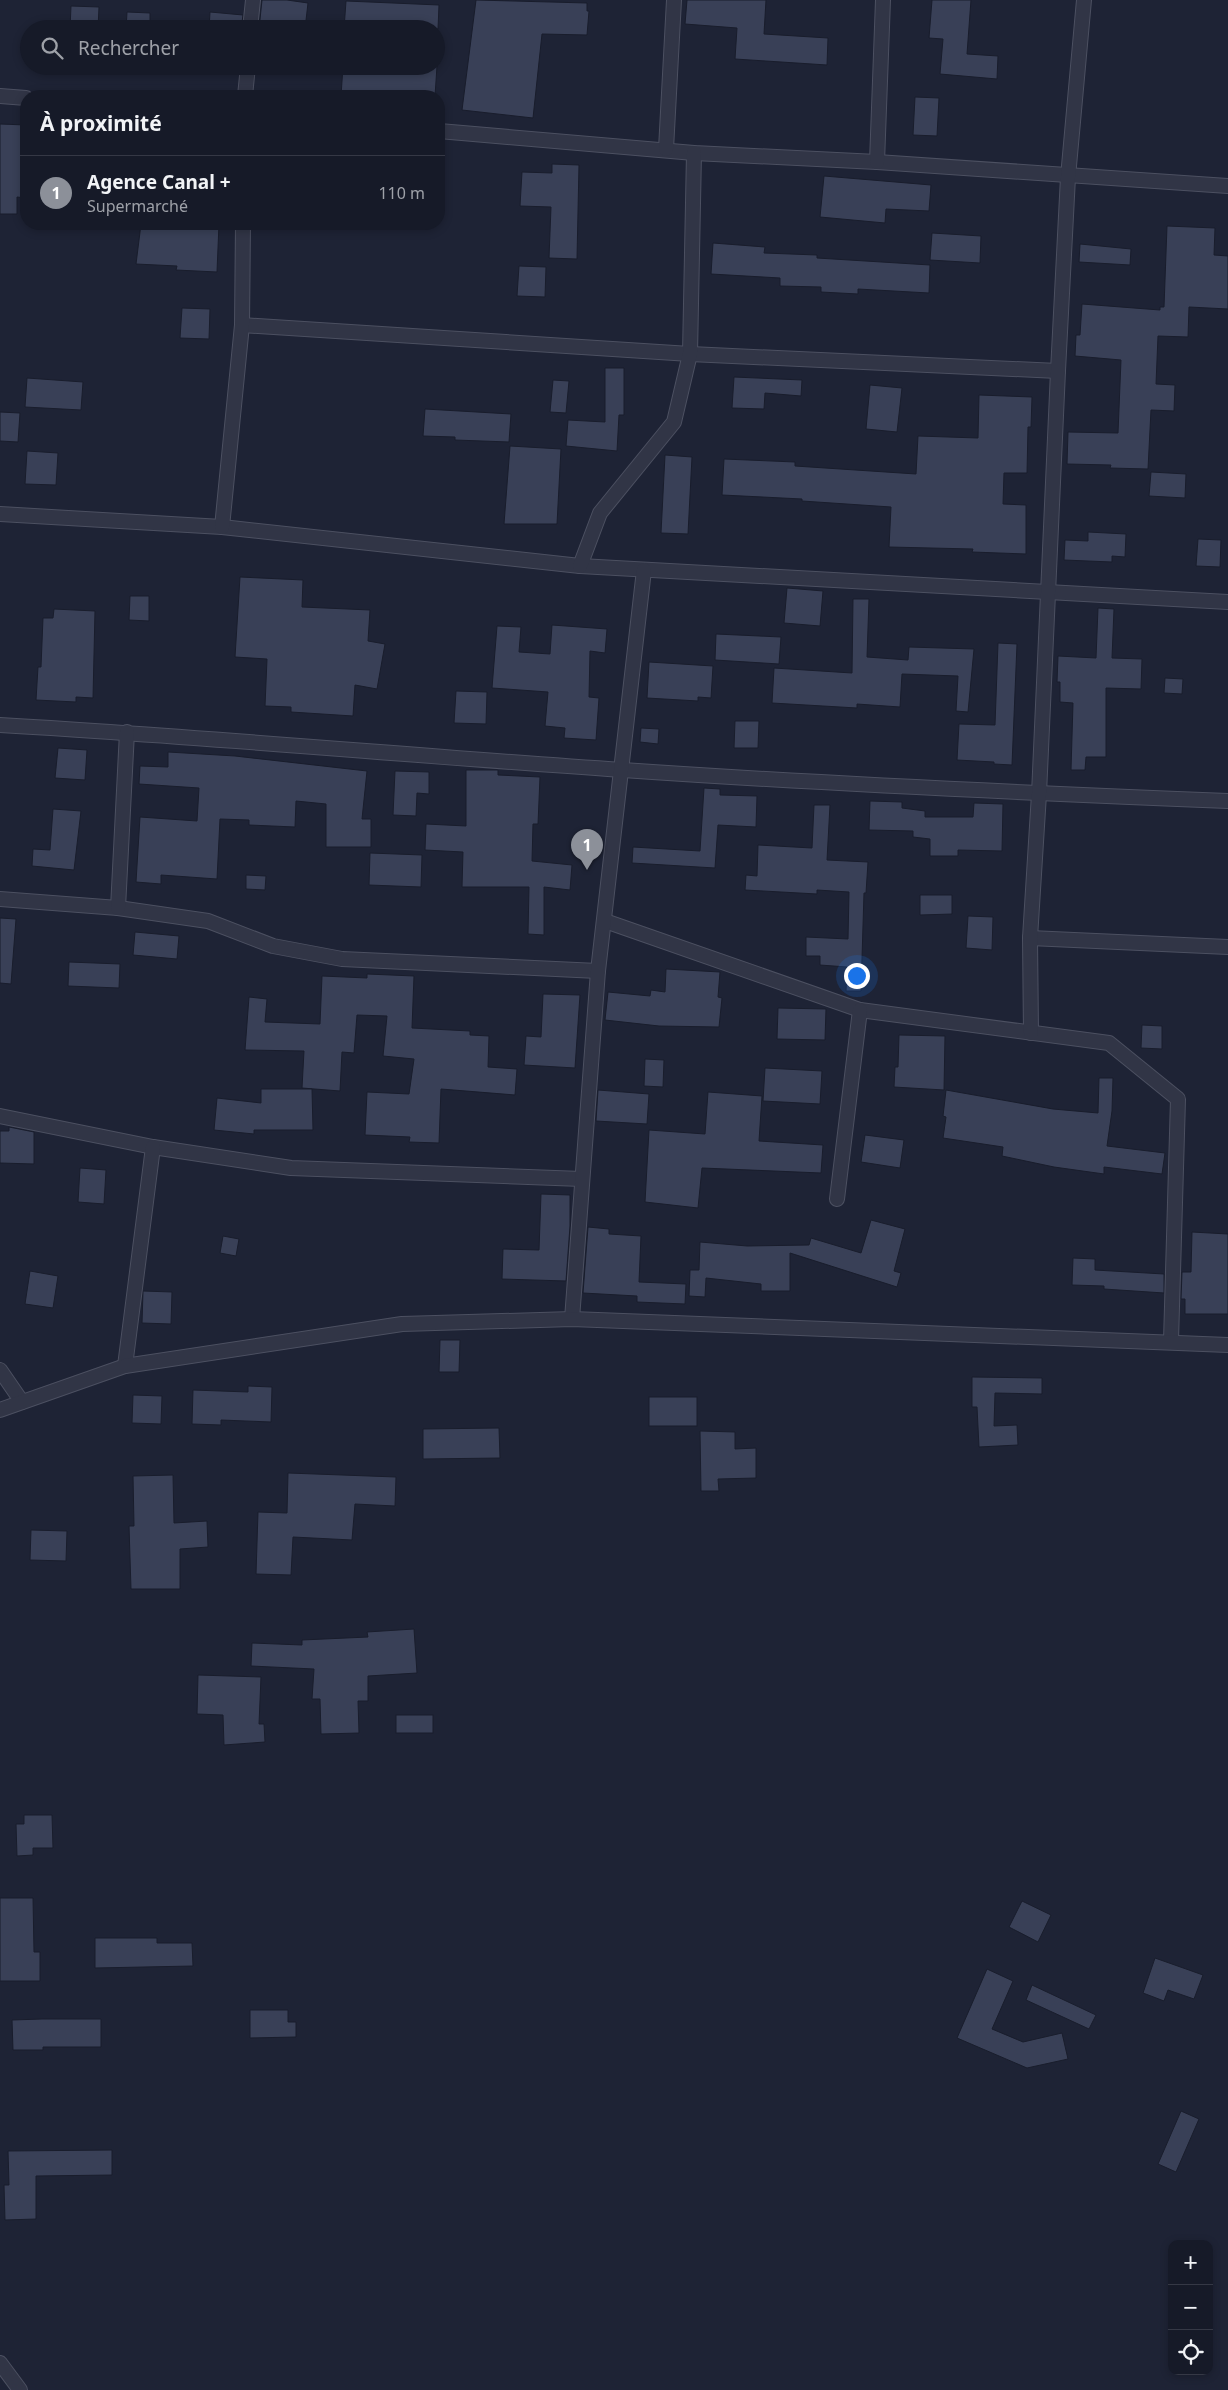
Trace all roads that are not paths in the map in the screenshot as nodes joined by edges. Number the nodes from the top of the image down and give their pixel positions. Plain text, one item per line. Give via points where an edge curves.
1 (253, 0) edge
2 (674, 0) edge
3 (882, 0) edge
4 (1084, 0) edge
5 (251, 20) edge
6 (247, 75) edge
7 (246, 90) edge
8 (0, 96) edge
9 (20, 98) edge
10 (445, 132) edge
11 (666, 150) junction
12 (694, 152) junction
13 (877, 162) junction
14 (1068, 176) junction
15 (1228, 186) edge
16 (243, 230) edge
17 (242, 325) junction
18 (690, 354) junction
19 (1058, 371) junction
20 (0, 514) edge
21 (222, 527) junction
22 (580, 566) junction
23 (644, 570) junction
24 (1048, 591) junction
25 (1228, 602) edge
26 (0, 725) edge
27 (127, 732) junction
28 (623, 770) junction
29 (1039, 794) junction
30 (1228, 801) edge
31 (0, 899) edge
32 (118, 908) junction
33 (605, 921) junction
34 (1030, 938) junction
35 (1228, 947) edge
36 (598, 971) junction
37 (860, 1010) junction
38 (1031, 1033) junction
39 (0, 1116) edge
40 (153, 1146) junction
41 (582, 1179) junction
42 (837, 1199) dead end
43 (572, 1319) junction
44 (1172, 1341) junction
45 (1228, 1345) edge
46 (125, 1366) junction
47 (0, 1370) edge
48 (22, 1402) junction
49 (0, 1410) edge
50 (0, 2363) edge
51 (20, 2390) edge

1 - 5 street
2 - 11 street
3 - 13 street
4 - 14 street
6 - 7 street
8 - 9 street
10 - 11 street
11 - 12 street
12 - 13 street
12 - 18 street
13 - 14 street
14 - 15 street
14 - 19 street
16 - 17 street
17 - 18 street
17 - 21 street
18 - 19 street
18 - 22 street via 674,422 600,513
19 - 24 street
20 - 21 street
21 - 22 street
22 - 23 street
23 - 24 street
23 - 28 street
24 - 25 street
24 - 29 street
26 - 27 street
27 - 28 street
27 - 32 street
28 - 29 street
28 - 33 street
29 - 30 street
29 - 34 street
31 - 32 street
32 - 36 street via 208,921 273,946 342,959
33 - 36 street
33 - 37 street
34 - 35 street
34 - 38 street
36 - 41 street
37 - 38 street
37 - 42 street
38 - 44 street via 1109,1043 1178,1099
39 - 40 street
40 - 41 street via 291,1168
40 - 46 street
41 - 43 street
43 - 44 street
43 - 46 street via 402,1324
44 - 45 street
46 - 48 street
47 - 48 street
48 - 49 street
50 - 51 street

